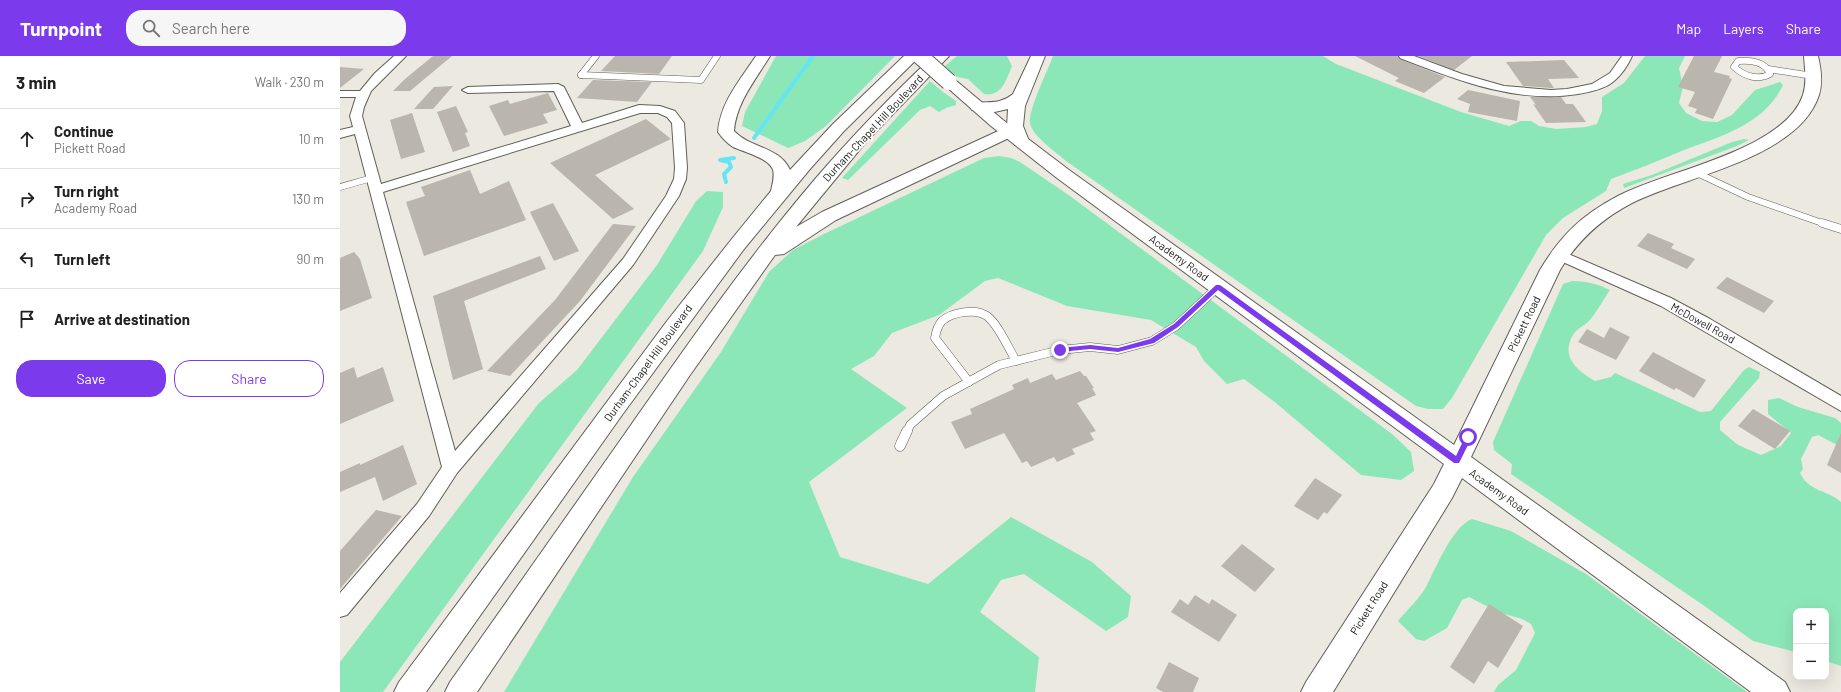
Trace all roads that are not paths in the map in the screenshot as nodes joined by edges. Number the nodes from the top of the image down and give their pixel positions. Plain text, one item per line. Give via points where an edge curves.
1 (402, 56) edge
2 (596, 56) edge
3 (717, 56) edge
4 (763, 56) edge
5 (913, 56) edge
6 (920, 56) edge
7 (942, 56) edge
8 (1038, 56) edge
9 (1404, 56) edge
10 (1627, 56) edge
11 (1811, 56) edge
12 (1746, 58) edge
13 (1768, 69) junction
14 (1813, 76) junction
15 (468, 90) dead end
16 (340, 94) edge
17 (363, 94) junction
18 (1021, 96) junction
19 (978, 107) junction
20 (578, 127) junction
21 (359, 129) junction
22 (340, 134) edge
23 (1015, 137) junction
24 (1695, 172) junction
25 (373, 184) junction
26 (340, 187) edge
27 (780, 193) junction
28 (1841, 229) edge
29 (1559, 255) junction
30 (754, 267) junction
31 (1218, 287) junction
32 (1016, 361) junction
33 (969, 382) junction
34 (1841, 404) edge
35 (900, 446) dead end
36 (1457, 461) junction
37 (451, 468) junction
38 (340, 608) edge
39 (409, 692) edge
40 (460, 692) edge
41 (1316, 692) edge
42 (1775, 692) edge

1 - 17 street
2 - 3 lane via 581,75 701,80
4 - 27 main road via 732,106 727,117 726,132 740,144 777,162 782,172
5 - 27 main road, Durham-Chapel Hill Boulevard via 830,138
6 - 19 main road, Academy Road, bridge
7 - 30 main road, Durham-Chapel Hill Boulevard via 849,152
8 - 18 main road
9 - 10 street via 1492,87 1544,93 1586,89 1601,83 1621,68
11 - 14 main road, Pickett Road
12 - 13 lane
12 - 13 lane via 1735,63 1734,67 1746,75 1758,78 1767,76 1770,74
13 - 14 lane
14 - 24 main road, Pickett Road via 1811,95 1806,106 1784,132 1761,145
15 - 20 street via 558,87
16 - 17 street
17 - 21 street via 356,116
18 - 19 main road via 1002,107
18 - 23 main road via 1015,118
19 - 23 main road, Academy Road
20 - 25 street
20 - 37 street via 639,109 660,110 671,114 678,123 680,179 662,212 628,262
21 - 22 street
21 - 25 street
23 - 30 main road via 830,216 800,233
23 - 31 main road, Academy Road
24 - 28 lane via 1751,198
24 - 29 main road, Pickett Road via 1654,187 1611,208 1583,226 1571,237
25 - 26 lane
25 - 37 street
27 - 39 main road, Durham-Chapel Hill Boulevard via 683,315
29 - 34 street, McDowell Road via 1666,302
29 - 36 main road, Pickett Road
30 - 40 main road, Durham-Chapel Hill Boulevard
31 - 32 lane via 1176,326 1152,341 1118,350 1090,347 1060,350
31 - 36 main road, Academy Road
32 - 33 lane via 999,366
32 - 33 lane via 988,316 963,313 944,319 937,328 935,338
33 - 35 lane via 943,396 910,424
36 - 41 main road, Pickett Road via 1442,491
36 - 42 main road, Academy Road
37 - 38 street via 423,510

